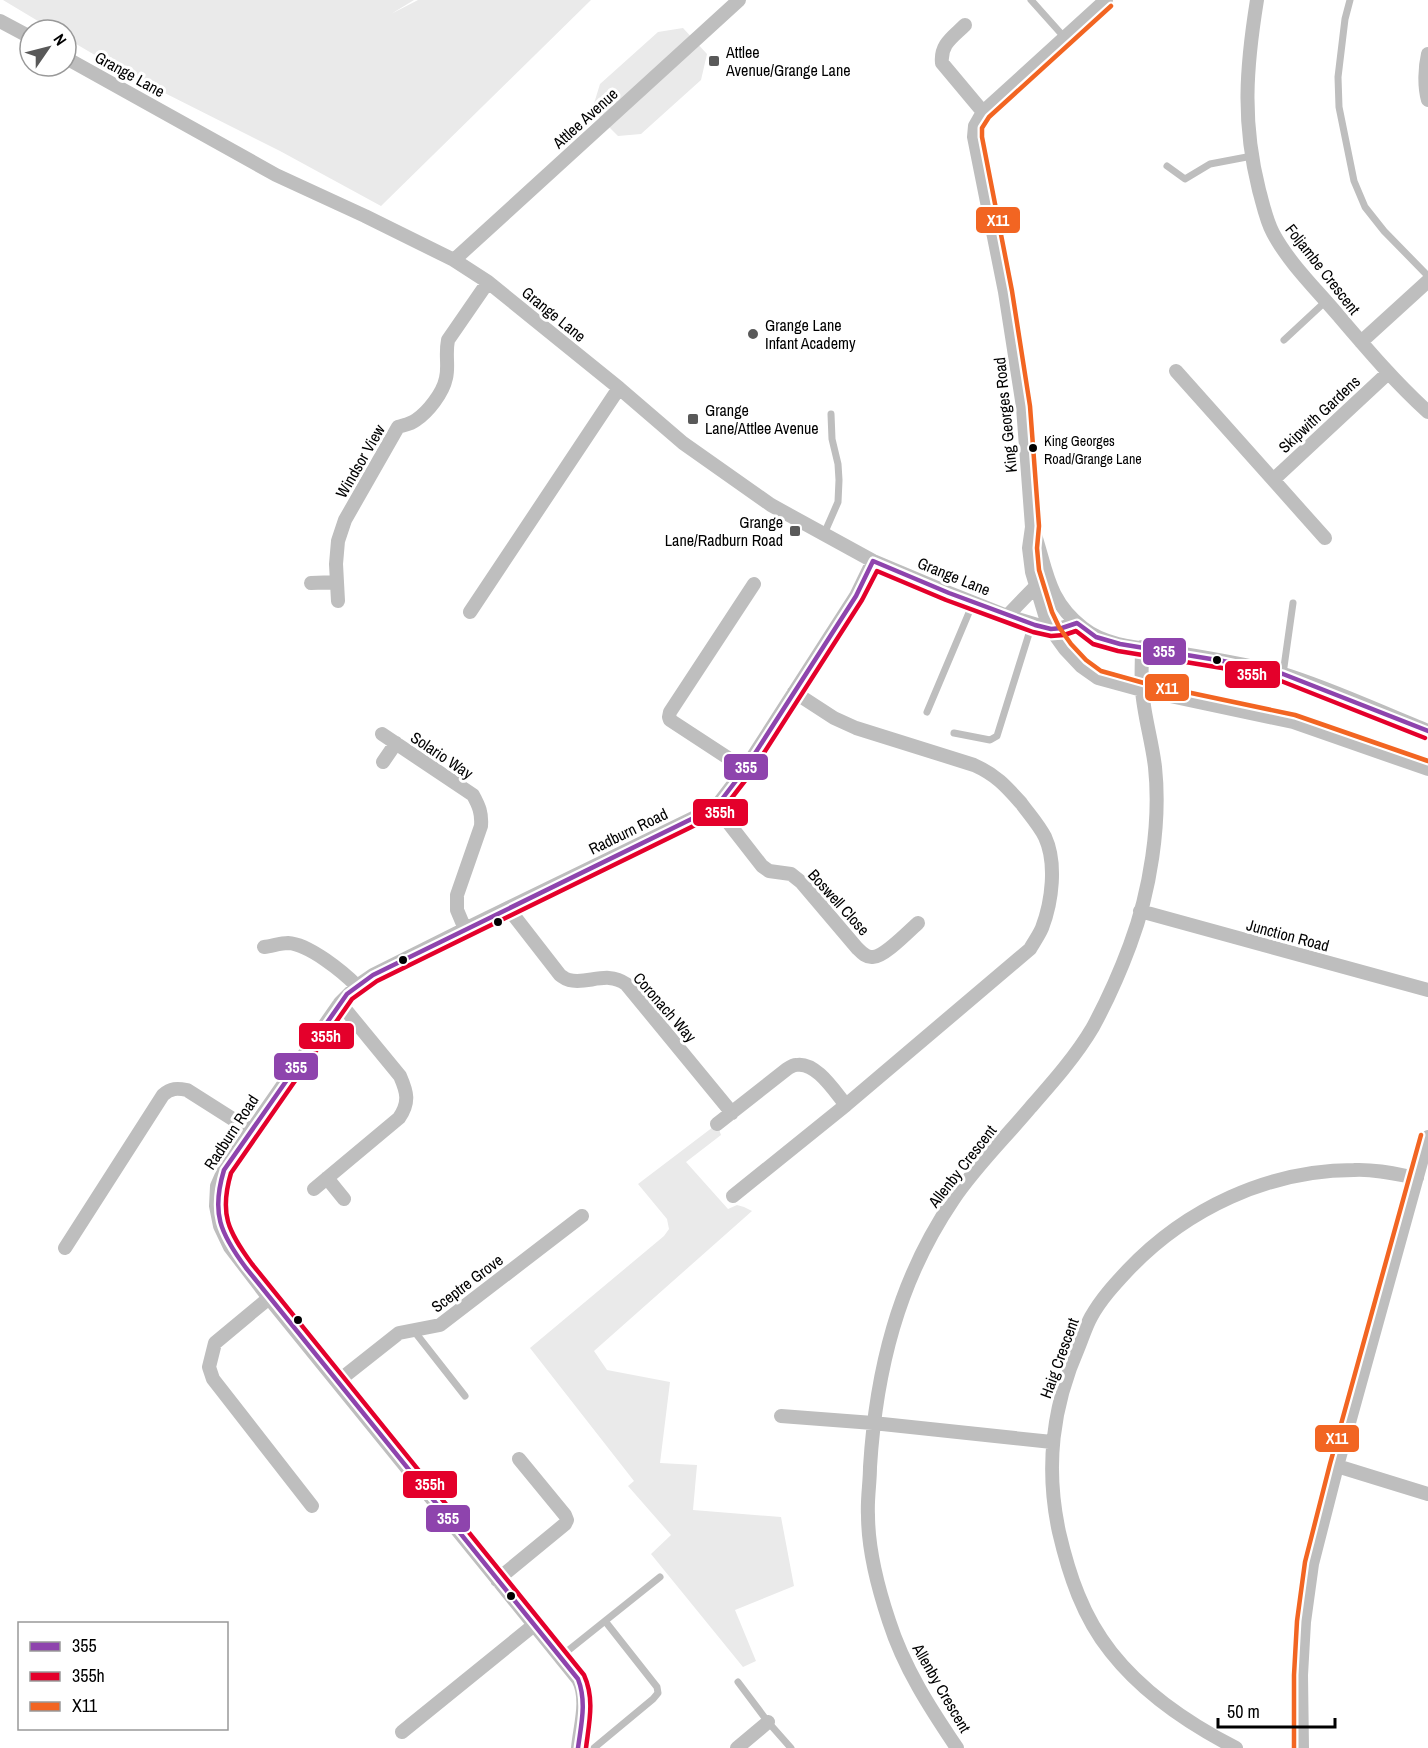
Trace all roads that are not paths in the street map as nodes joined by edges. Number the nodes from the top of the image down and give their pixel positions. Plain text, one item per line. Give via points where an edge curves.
1 (739, 0) edge
2 (1031, 0) edge
3 (1107, 0) edge
4 (1257, 0) edge
5 (1350, 0) edge
6 (0, 21) edge
7 (965, 25) dead end
8 (18, 31) edge
9 (1065, 38) junction
10 (1428, 54) edge
11 (78, 65) edge
12 (1428, 100) edge
13 (982, 112) junction
14 (1252, 156) junction
15 (1167, 166) dead end
16 (454, 260) junction
17 (1428, 276) edge
18 (1428, 281) edge
19 (488, 282) junction
20 (1326, 301) junction
21 (1284, 340) dead end
22 (1361, 342) junction
23 (1176, 371) dead end
24 (1388, 373) junction
25 (619, 388) junction
26 (1428, 412) edge
27 (831, 414) dead end
28 (1274, 479) junction
29 (824, 534) junction
30 (1325, 538) dead end
31 (873, 561) junction
32 (337, 582) junction
33 (311, 583) dead end
34 (754, 584) dead end
35 (1042, 584) junction
36 (338, 601) dead end
37 (973, 603) junction
38 (1293, 603) dead end
39 (470, 612) dead end
40 (1007, 615) junction
41 (1077, 623) junction
42 (1032, 624) junction
43 (1052, 629) junction
44 (1142, 648) junction
45 (1283, 674) junction
46 (1142, 690) junction
47 (794, 692) junction
48 (927, 712) dead end
49 (1428, 731) edge
50 (954, 733) dead end
51 (382, 734) dead end
52 (396, 743) junction
53 (383, 762) dead end
54 (745, 769) junction
55 (1428, 769) edge
56 (716, 807) junction
57 (508, 908) junction
58 (1140, 911) junction
59 (918, 923) dead end
60 (465, 928) junction
61 (264, 947) dead end
62 (357, 986) junction
63 (1428, 990) edge
64 (340, 1003) junction
65 (846, 1105) junction
66 (732, 1113) junction
67 (717, 1124) dead end
68 (250, 1130) junction
69 (1428, 1137) edge
70 (327, 1178) junction
71 (1417, 1178) junction
72 (314, 1189) dead end
73 (733, 1196) dead end
74 (344, 1199) dead end
75 (582, 1216) dead end
76 (64, 1248) dead end
77 (269, 1298) junction
78 (414, 1330) junction
79 (337, 1382) junction
80 (465, 1396) dead end
81 (781, 1416) dead end
82 (873, 1423) junction
83 (1052, 1442) junction
84 (519, 1459) dead end
85 (1336, 1466) junction
86 (1428, 1494) edge
87 (312, 1506) dead end
88 (660, 1577) dead end
89 (497, 1580) junction
90 (605, 1621) junction
91 (534, 1625) junction
92 (560, 1657) junction
93 (738, 1682) dead end
94 (768, 1722) junction
95 (402, 1732) dead end
96 (578, 1748) edge
97 (594, 1748) edge
98 (736, 1748) edge
99 (791, 1748) edge
100 (957, 1748) edge
101 (1236, 1748) edge
102 (1302, 1748) edge

1 - 16 street, Attlee Avenue
2 - 9 lane
3 - 9 street
4 - 14 street, Foljambe Crescent via 1246,84
5 - 17 lane via 1338,77 1339,108 1354,181 1365,207
6 - 8 street
7 - 13 street via 944,46 942,63
9 - 13 street
10 - 12 street
11 - 16 street, Grange Lane via 276,175
13 - 35 street, King Georges Road via 975,137 1004,282 1023,407 1032,527 1039,547
14 - 15 lane via 1210,164 1185,179
14 - 20 street, Foljambe Crescent via 1272,232
16 - 19 street, Grange Lane
18 - 22 street
19 - 25 street, Grange Lane
19 - 32 street, Windsor View via 448,340 447,378 441,390 415,421 398,427 345,520 338,541
20 - 21 lane
20 - 22 street, Foljambe Crescent
22 - 24 street, Foljambe Crescent
23 - 28 street, Skipwith Gardens
24 - 26 street, Foljambe Crescent
24 - 28 street, Skipwith Gardens
25 - 29 street, Grange Lane via 690,448 771,505
25 - 39 street
27 - 29 lane via 838,464 838,502
28 - 30 street, Skipwith Gardens
29 - 31 street, Grange Lane
31 - 37 street, Grange Lane
31 - 47 street, Radburn Road via 856,596
32 - 33 street
32 - 36 street, Windsor View
34 - 54 street via 669,717
35 - 40 street
35 - 41 street
35 - 43 street via 1045,615
37 - 40 street, Grange Lane
37 - 48 lane
38 - 45 lane
40 - 42 street, Grange Lane
41 - 43 street, Grange Lane
41 - 44 street via 1096,636
42 - 43 street, Grange Lane
42 - 50 lane via 997,736 990,740
43 - 46 street via 1073,658 1098,678
44 - 45 street
44 - 46 street, Allenby Crescent
45 - 49 street
46 - 55 street via 1293,722
46 - 58 street, Allenby Crescent via 1157,796 1155,837
47 - 54 street, Radburn Road
47 - 65 street via 856,728 991,773 1031,815 1052,857 1047,909 1030,949
51 - 52 street, Solario Way
52 - 53 street, Solario Way
52 - 60 street, Solario Way via 473,795 479,805 481,826 457,895 457,910
54 - 56 street, Radburn Road
56 - 57 street, Radburn Road
56 - 59 street, Boswell Close via 762,866 791,874 801,882 868,957 882,954
57 - 60 street, Radburn Road
57 - 66 street, Coronach Way via 560,975 569,980 612,978 626,984
58 - 63 street, Junction Road
58 - 82 street, Allenby Crescent via 1131,942 1092,1027 954,1198 916,1263 888,1341
60 - 62 street, Radburn Road
61 - 62 street via 289,943 308,949
62 - 64 street, Radburn Road
64 - 68 street, Radburn Road
64 - 70 street via 400,1076 407,1100 399,1118
65 - 66 street via 820,1074 807,1065 796,1065
65 - 73 street
66 - 67 street
68 - 76 street via 187,1090 170,1089
68 - 77 street, Radburn Road via 224,1170 217,1186 216,1206 230,1247
69 - 71 street
70 - 72 street
70 - 74 street
71 - 83 street, Haig Crescent via 1355,1169 1299,1175 1235,1195 1204,1209 1167,1234 1110,1290 1091,1318 1071,1364
71 - 85 street
75 - 78 street, Sceptre Grove via 440,1325
77 - 79 street, Radburn Road
77 - 87 street via 215,1342 209,1367 213,1379
78 - 79 street, Sceptre Grove via 399,1333
78 - 80 lane
79 - 89 street, Radburn Road
81 - 82 street
82 - 83 street
82 - 100 street, Allenby Crescent via 868,1516 876,1573 906,1665
83 - 101 street, Haig Crescent via 1051,1477 1057,1522 1074,1587 1090,1620 1137,1682 1201,1730
84 - 89 street via 567,1520
85 - 86 street
85 - 102 street via 1312,1564 1304,1622
88 - 90 lane
89 - 91 street, Radburn Road
90 - 92 lane
90 - 97 lane via 658,1693
91 - 92 street, Radburn Road
91 - 95 street
92 - 96 street, Radburn Road via 582,1686
93 - 94 lane
94 - 98 street
94 - 99 lane

